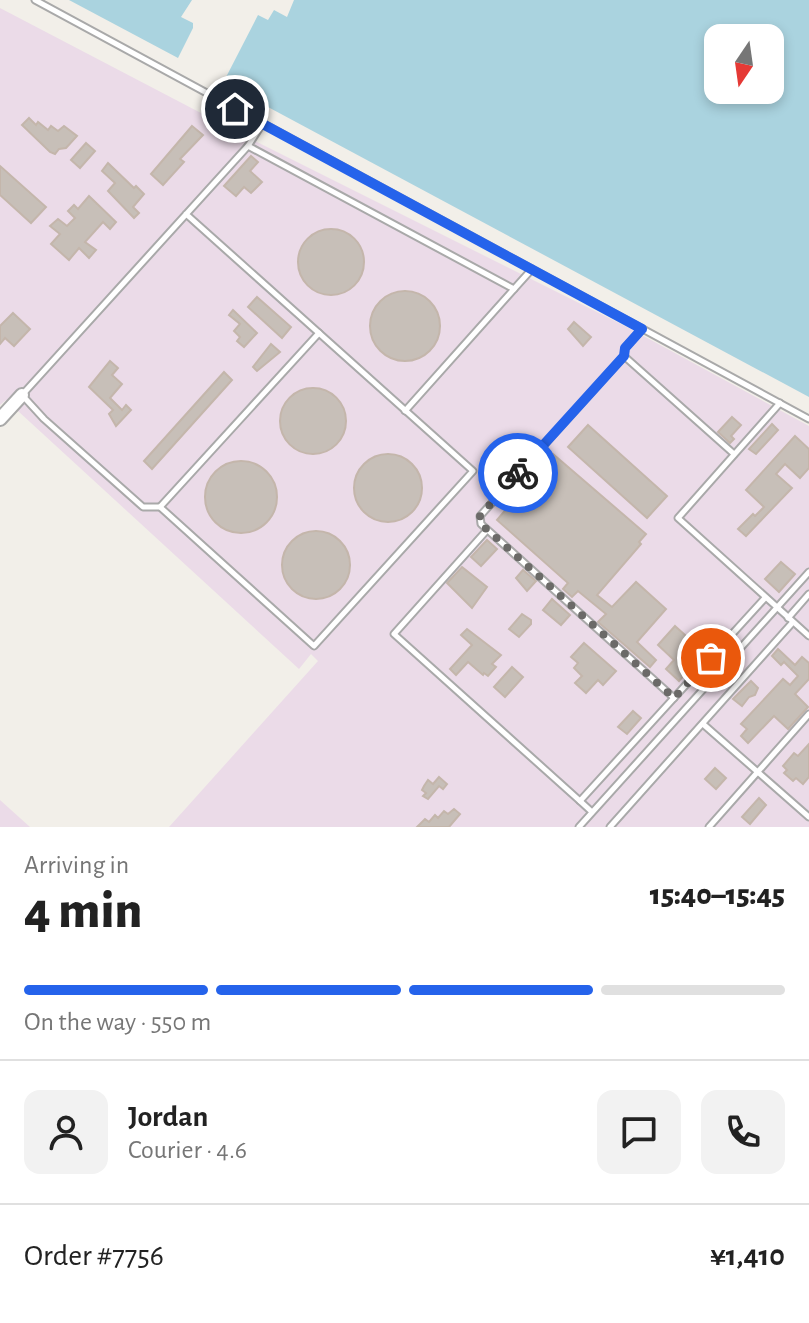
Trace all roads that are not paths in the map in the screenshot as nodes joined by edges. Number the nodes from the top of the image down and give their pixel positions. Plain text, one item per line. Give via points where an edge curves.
1 (35, 0) edge
2 (262, 124) junction
3 (248, 146) junction
4 (186, 214) junction
5 (532, 269) junction
6 (514, 289) junction
7 (642, 329) junction
8 (319, 333) junction
9 (624, 356) junction
10 (22, 395) junction
11 (780, 403) junction
12 (405, 411) junction
13 (0, 419) edge
14 (809, 419) edge
15 (734, 454) junction
16 (160, 507) junction
17 (487, 530) junction
18 (809, 572) edge
19 (809, 594) edge
20 (765, 598) junction
21 (777, 608) junction
22 (790, 620) junction
23 (809, 636) edge
24 (674, 698) junction
25 (809, 714) edge
26 (703, 724) junction
27 (757, 772) junction
28 (580, 801) junction
29 (592, 812) junction
30 (809, 817) edge
31 (579, 827) edge
32 (610, 827) edge
33 (709, 827) edge

1 - 2 lane
2 - 3 lane
2 - 5 lane
3 - 4 lane
3 - 6 lane
4 - 8 lane
4 - 10 lane
5 - 6 lane
5 - 7 lane
6 - 12 lane
7 - 9 lane
7 - 11 lane
8 - 12 lane
8 - 16 lane
9 - 15 lane
9 - 17 lane via 480,516
10 - 13 street
10 - 16 lane via 143,507
11 - 14 lane
11 - 15 lane
12 - 16 lane via 473,471 314,646
15 - 20 lane via 678,518
17 - 24 lane
17 - 28 lane via 394,634
18 - 21 lane
19 - 22 lane
20 - 21 lane
20 - 24 lane
21 - 22 lane
21 - 29 lane
22 - 23 lane
22 - 26 lane
24 - 28 lane
25 - 27 lane
26 - 27 lane
26 - 32 lane
27 - 30 lane
27 - 33 lane
28 - 29 lane
29 - 31 lane

